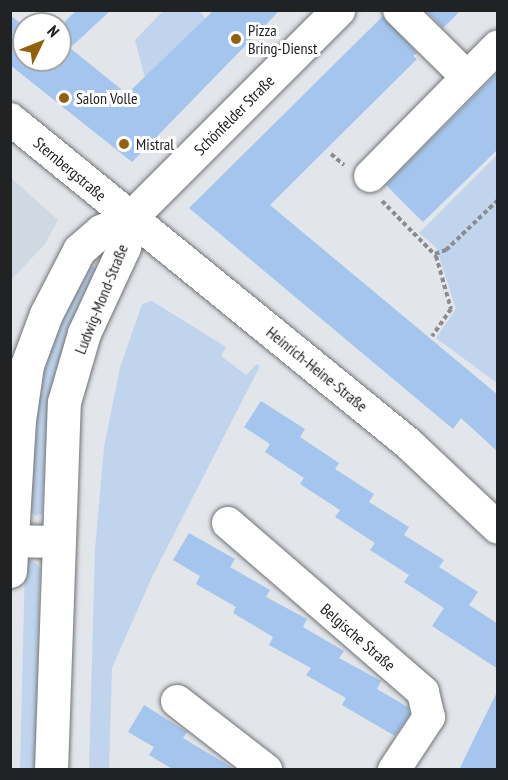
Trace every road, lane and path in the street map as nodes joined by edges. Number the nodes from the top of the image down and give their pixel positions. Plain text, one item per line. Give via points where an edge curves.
1 (338, 10) edge
2 (399, 10) edge
3 (498, 46) edge
4 (467, 77) junction
5 (10, 119) edge
6 (331, 154) dead end
7 (365, 181) junction
8 (498, 200) edge
9 (129, 219) junction
10 (434, 255) junction
11 (432, 336) dead end
12 (228, 523) dead end
13 (498, 528) edge
14 (11, 541) edge
15 (57, 543) junction
16 (10, 572) edge
17 (177, 701) dead end
18 (51, 770) edge
19 (266, 770) edge
20 (394, 770) edge

1 - 9 main road, Schönfelder Straße
2 - 4 street
3 - 4 street
4 - 7 street
5 - 9 street, Sternbergstraße
6 - 7 path
7 - 10 path
8 - 10 path via 446,250
9 - 13 street, Heinrich-Heine-Straße via 410,444
9 - 14 main road, Ludwig-Mond-Straße via 101,231 79,250 46,314 27,365
9 - 15 main road, Ludwig-Mond-Straße via 124,247 84,333 64,402
10 - 11 path via 451,309
12 - 20 street, Belgische Straße via 423,692 429,717
14 - 15 street
14 - 16 main road, Ludwig-Mond-Straße
15 - 18 main road, Ludwig-Mond-Straße
17 - 19 street

